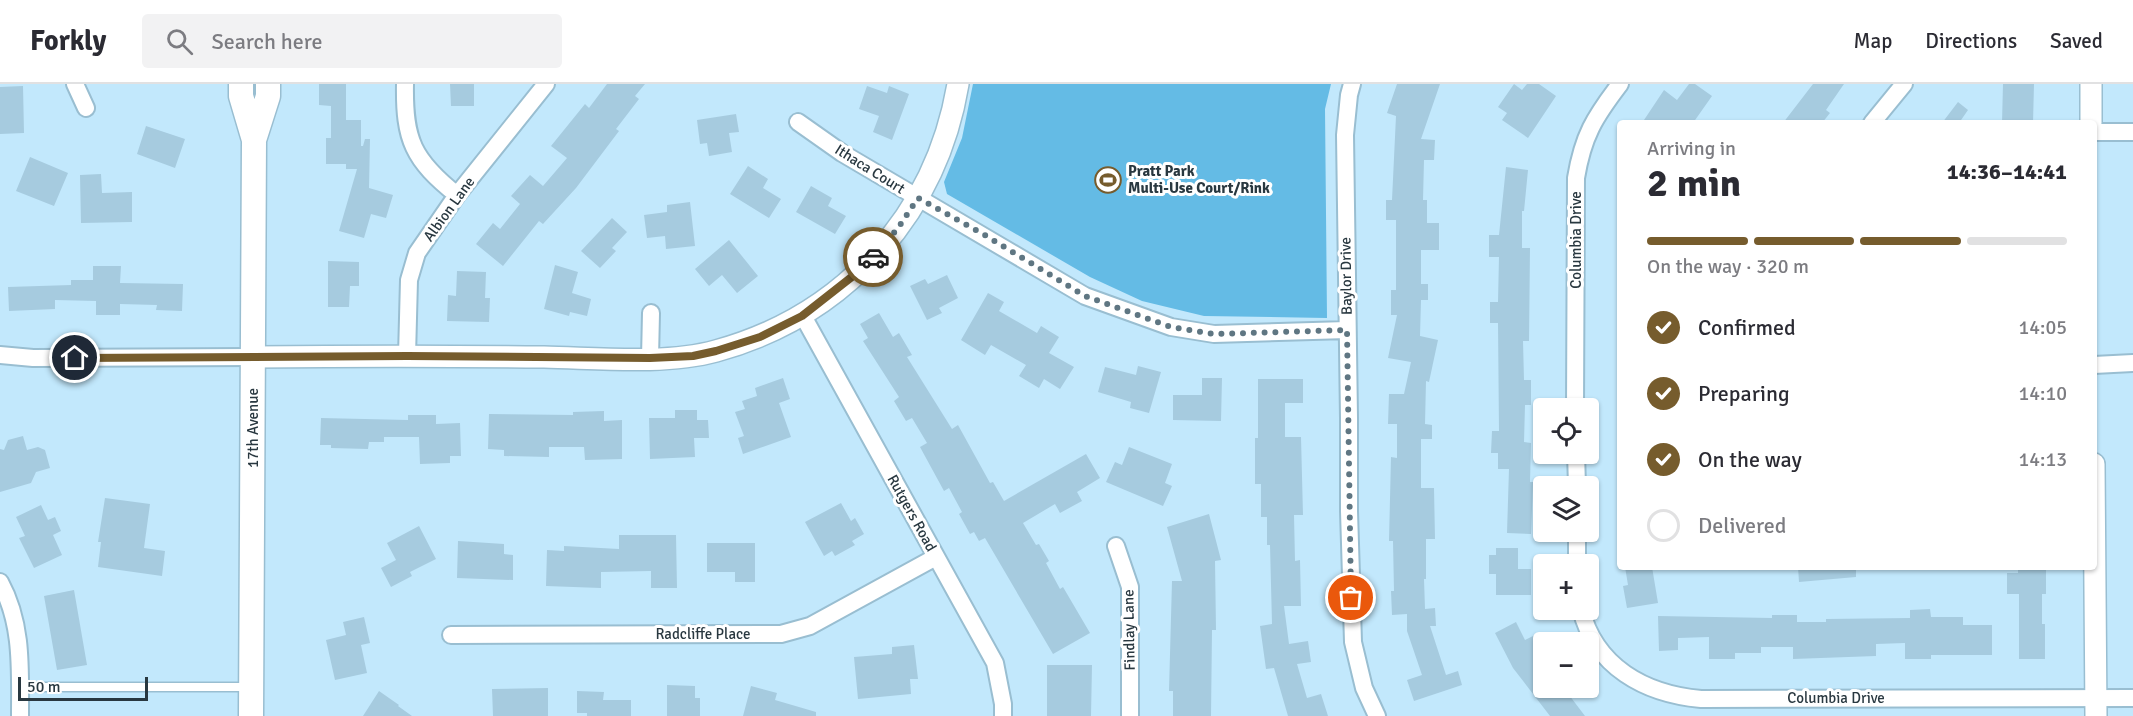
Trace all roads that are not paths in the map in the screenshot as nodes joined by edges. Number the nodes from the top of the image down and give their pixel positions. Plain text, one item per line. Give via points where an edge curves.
1 (75, 84) edge
2 (241, 84) edge
3 (268, 84) edge
4 (405, 84) edge
5 (546, 84) edge
6 (958, 84) edge
7 (1352, 84) edge
8 (1620, 84) edge
9 (1904, 84) edge
10 (2091, 84) edge
11 (86, 108) dead end
12 (1874, 120) edge
13 (2091, 120) edge
14 (798, 122) dead end
15 (2097, 132) edge
16 (2133, 132) edge
17 (254, 140) junction
18 (457, 195) junction
19 (918, 198) junction
20 (651, 313) dead end
21 (802, 316) junction
22 (1347, 330) junction
23 (0, 355) edge
24 (407, 356) junction
25 (253, 357) junction
26 (650, 358) junction
27 (2133, 363) edge
28 (2097, 365) edge
29 (1575, 398) edge
30 (1116, 546) dead end
31 (936, 557) junction
32 (2095, 570) edge
33 (0, 582) edge
34 (1586, 620) edge
35 (451, 635) dead end
36 (20, 687) junction
37 (251, 687) junction
38 (2133, 698) edge
39 (2096, 706) edge
40 (20, 716) edge
41 (251, 716) edge
42 (1003, 716) edge
43 (1131, 716) edge
44 (1377, 716) edge

1 - 11 street
2 - 17 main road, 17th Avenue
3 - 17 main road, 17th Avenue
4 - 18 street via 406,126 415,151 433,176
5 - 18 street, Albion Lane
6 - 19 street via 941,151
7 - 22 street, Baylor Drive via 1345,135
8 - 29 street, Columbia Drive via 1587,134 1576,178
9 - 12 street
10 - 13 street
14 - 19 street, Ithaca Court
15 - 16 street
17 - 25 main road, 17th Avenue
18 - 24 street, Albion Lane via 417,254 409,280
19 - 21 street via 867,265
19 - 22 street, Ithaca Court via 1085,296 1171,327 1214,334
20 - 26 street
21 - 26 street via 760,337 716,351
21 - 31 street, Rutgers Road
22 - 44 street, Baylor Drive via 1353,642 1364,688
23 - 25 street
24 - 25 street
24 - 26 street
25 - 37 main road, 17th Avenue
27 - 28 street
30 - 43 street, Findlay Lane via 1130,587
31 - 35 street, Radcliffe Place via 810,626 781,634
31 - 42 street, Rutgers Road via 995,663
32 - 39 street
33 - 36 street via 18,631
34 - 39 street, Columbia Drive via 1594,640 1628,677 1675,697
36 - 37 lane
36 - 40 street
37 - 41 main road, 17th Avenue
38 - 39 street, Columbia Drive

